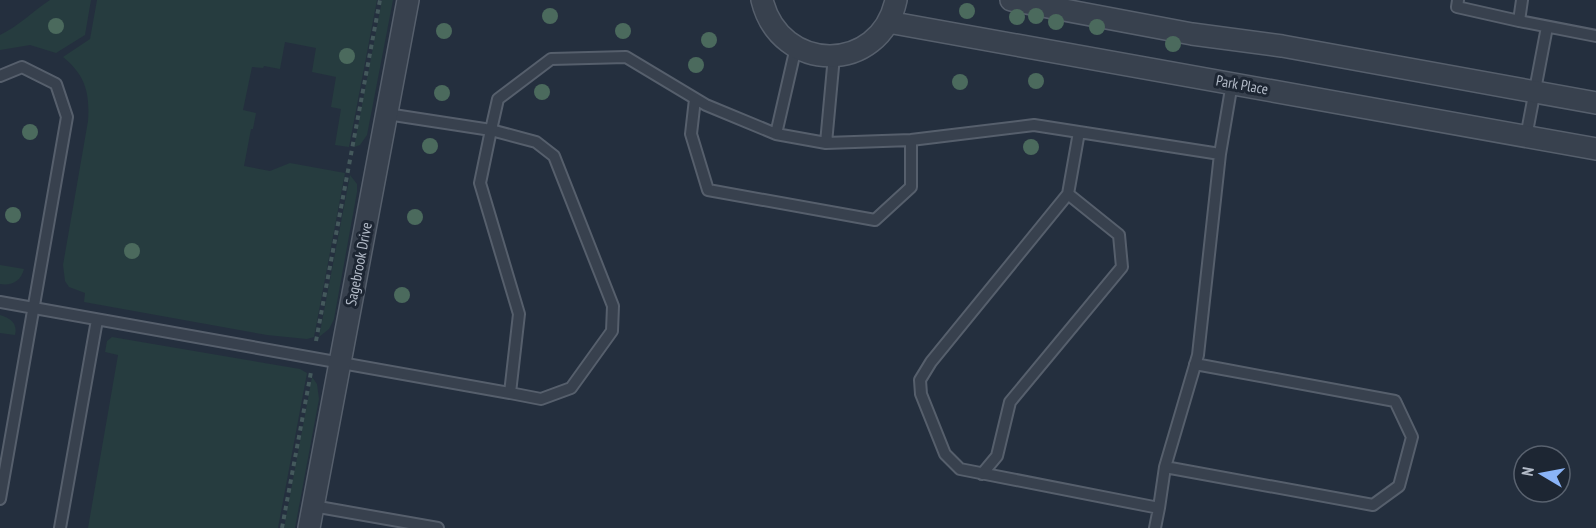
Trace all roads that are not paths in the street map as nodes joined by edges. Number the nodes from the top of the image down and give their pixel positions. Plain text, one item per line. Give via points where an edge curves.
1 (408, 0) edge
2 (762, 0) edge
3 (896, 0) edge
4 (1011, 0) edge
5 (1458, 0) edge
6 (1522, 0) edge
7 (1518, 21) junction
8 (888, 22) junction
9 (1547, 27) junction
10 (1596, 36) edge
11 (796, 47) junction
12 (834, 56) junction
13 (0, 76) edge
14 (1232, 83) junction
15 (1533, 91) junction
16 (695, 99) junction
17 (1596, 103) edge
18 (387, 114) junction
19 (491, 130) junction
20 (1079, 132) junction
21 (776, 134) junction
22 (1526, 137) junction
23 (911, 140) junction
24 (826, 143) junction
25 (1596, 149) edge
26 (1220, 154) junction
27 (1068, 194) junction
28 (0, 302) edge
29 (34, 309) junction
30 (98, 320) junction
31 (340, 361) junction
32 (1195, 364) junction
33 (510, 393) junction
34 (1165, 467) junction
35 (982, 474) junction
36 (0, 500) edge
37 (313, 506) junction
38 (1159, 508) junction
39 (60, 528) edge
40 (309, 528) edge
41 (438, 528) edge
42 (1155, 528) edge

1 - 18 street, Sagebrook Drive
2 - 11 street via 776,30
3 - 8 street
4 - 15 street
5 - 7 lane via 1457,7
6 - 7 lane
7 - 9 lane
8 - 12 street via 862,48
8 - 14 street, Park Place
9 - 10 lane
9 - 15 lane
11 - 12 street via 820,56
11 - 21 lane
12 - 24 lane
13 - 29 lane via 21,67 56,84 67,117
14 - 22 street, Park Place
14 - 26 lane
15 - 17 street
15 - 22 lane
16 - 19 lane via 626,57 551,59 498,99
16 - 21 lane
16 - 23 lane via 691,134 708,190 875,220 911,187
18 - 19 lane
18 - 31 street, Sagebrook Drive
19 - 33 lane via 480,183 519,314
19 - 33 lane via 536,142 554,156 613,306 612,331 570,388 542,399
20 - 23 lane via 1034,125
20 - 26 lane
20 - 27 lane
21 - 24 lane
22 - 25 street, Park Place
23 - 24 lane
26 - 32 lane
27 - 35 lane via 1119,235 1122,267 1010,402 997,456
27 - 35 lane via 920,380 921,394 945,454 960,470
28 - 29 lane
29 - 30 lane
29 - 36 lane
30 - 31 lane
30 - 39 lane
31 - 33 lane
31 - 37 street, Sagebrook Drive
32 - 34 lane
32 - 34 lane via 1395,401 1412,437 1399,486 1373,505
34 - 38 lane
35 - 38 lane
37 - 40 street, Sagebrook Drive
37 - 41 lane
38 - 42 lane

